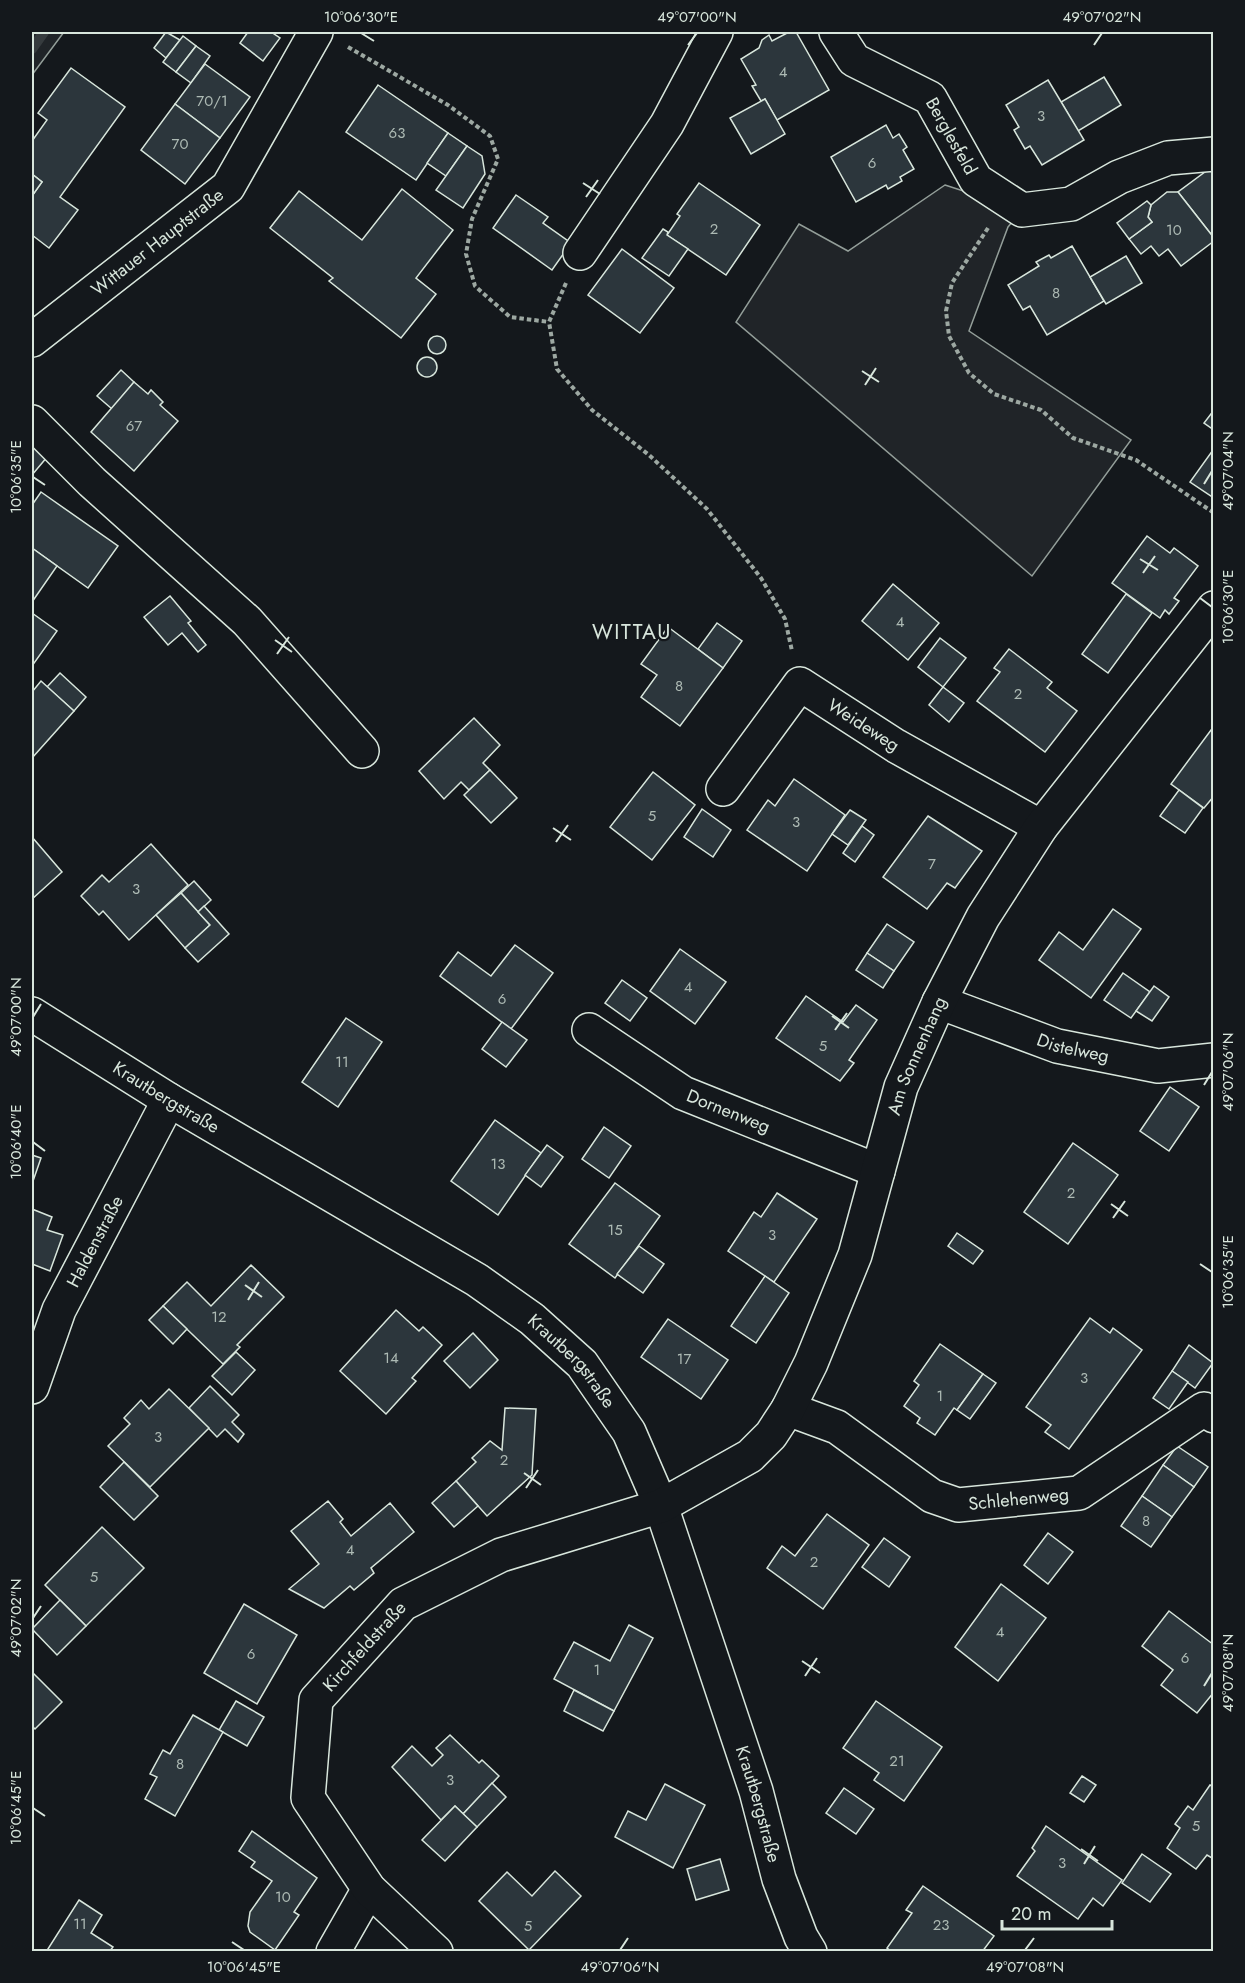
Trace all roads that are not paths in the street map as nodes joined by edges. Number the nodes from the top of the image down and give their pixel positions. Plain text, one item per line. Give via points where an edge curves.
1 (716, 32) edge
2 (836, 32) edge
3 (328, 37) edge
4 (1214, 154) edge
5 (580, 253) road end
6 (32, 340) edge
7 (32, 422) edge
8 (1211, 616) edge
9 (362, 751) dead end
10 (723, 789) dead end
11 (1041, 827) junction
12 (939, 1002) junction
13 (32, 1014) edge
14 (589, 1030) dead end
15 (1214, 1060) edge
16 (169, 1100) junction
17 (878, 1171) junction
18 (32, 1387) edge
19 (788, 1408) junction
20 (1214, 1416) edge
21 (661, 1506) junction
22 (369, 1889) junction
23 (333, 1952) edge
24 (436, 1952) edge
25 (810, 1952) edge

1 - 5 street via 667,124
2 - 4 street, Berglesfeld via 854,60 930,98 976,180 1022,210 1071,204 1119,177 1168,158
3 - 6 street, Wittauer Hauptstraße via 228,187
7 - 9 street via 92,482 247,621
8 - 11 street, Am Sonnenhang
10 - 11 street, Weideweg via 800,684 896,746
11 - 12 street, Am Sonnenhang via 983,917
12 - 15 street, Distelweg via 1057,1046 1158,1065
12 - 17 street, Am Sonnenhang via 900,1087
13 - 16 street, Krautbergstraße
14 - 17 street, Dornenweg via 683,1093
16 - 18 street, Haldenstraße via 59,1310
16 - 21 street, Krautbergstraße via 477,1280 532,1319 582,1364 629,1432
17 - 19 street, Am Sonnenhang via 855,1255 811,1363
19 - 20 street, Schlehenweg via 837,1427 932,1496 958,1505 1079,1493 1204,1409
19 - 21 street, Am Sonnenhang via 771,1435 750,1455
21 - 22 street, Kirchfeldstraße via 501,1555 403,1604 316,1700 309,1798
21 - 25 street, Krautbergstraße via 756,1791 779,1879
22 - 23 street
22 - 24 street, Kirchfeldstraße

